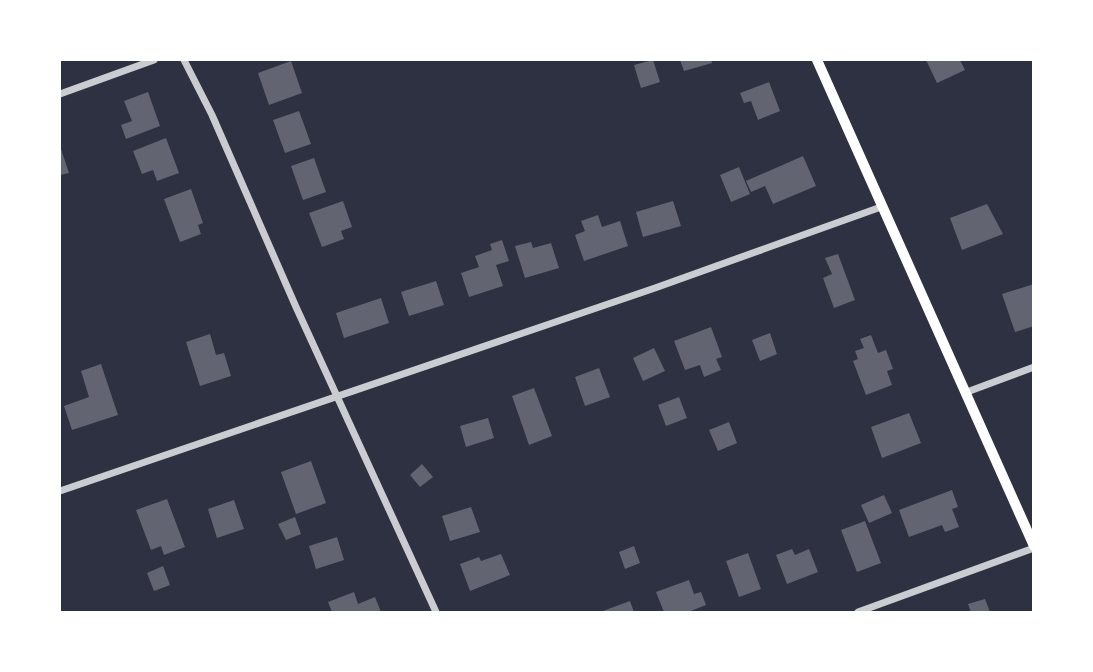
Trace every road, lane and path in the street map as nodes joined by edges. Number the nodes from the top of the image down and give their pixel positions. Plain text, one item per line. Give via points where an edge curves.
1 (154, 60) edge
2 (184, 60) edge
3 (817, 60) edge
4 (60, 94) edge
5 (881, 207) junction
6 (1034, 367) edge
7 (967, 392) junction
8 (337, 395) junction
9 (60, 491) edge
10 (1034, 547) edge
11 (436, 612) edge
12 (858, 612) edge

1 - 4 street
2 - 8 street
3 - 5 main road
5 - 7 main road
5 - 8 street
6 - 7 street
7 - 10 main road
8 - 9 street
8 - 11 street
10 - 12 street

